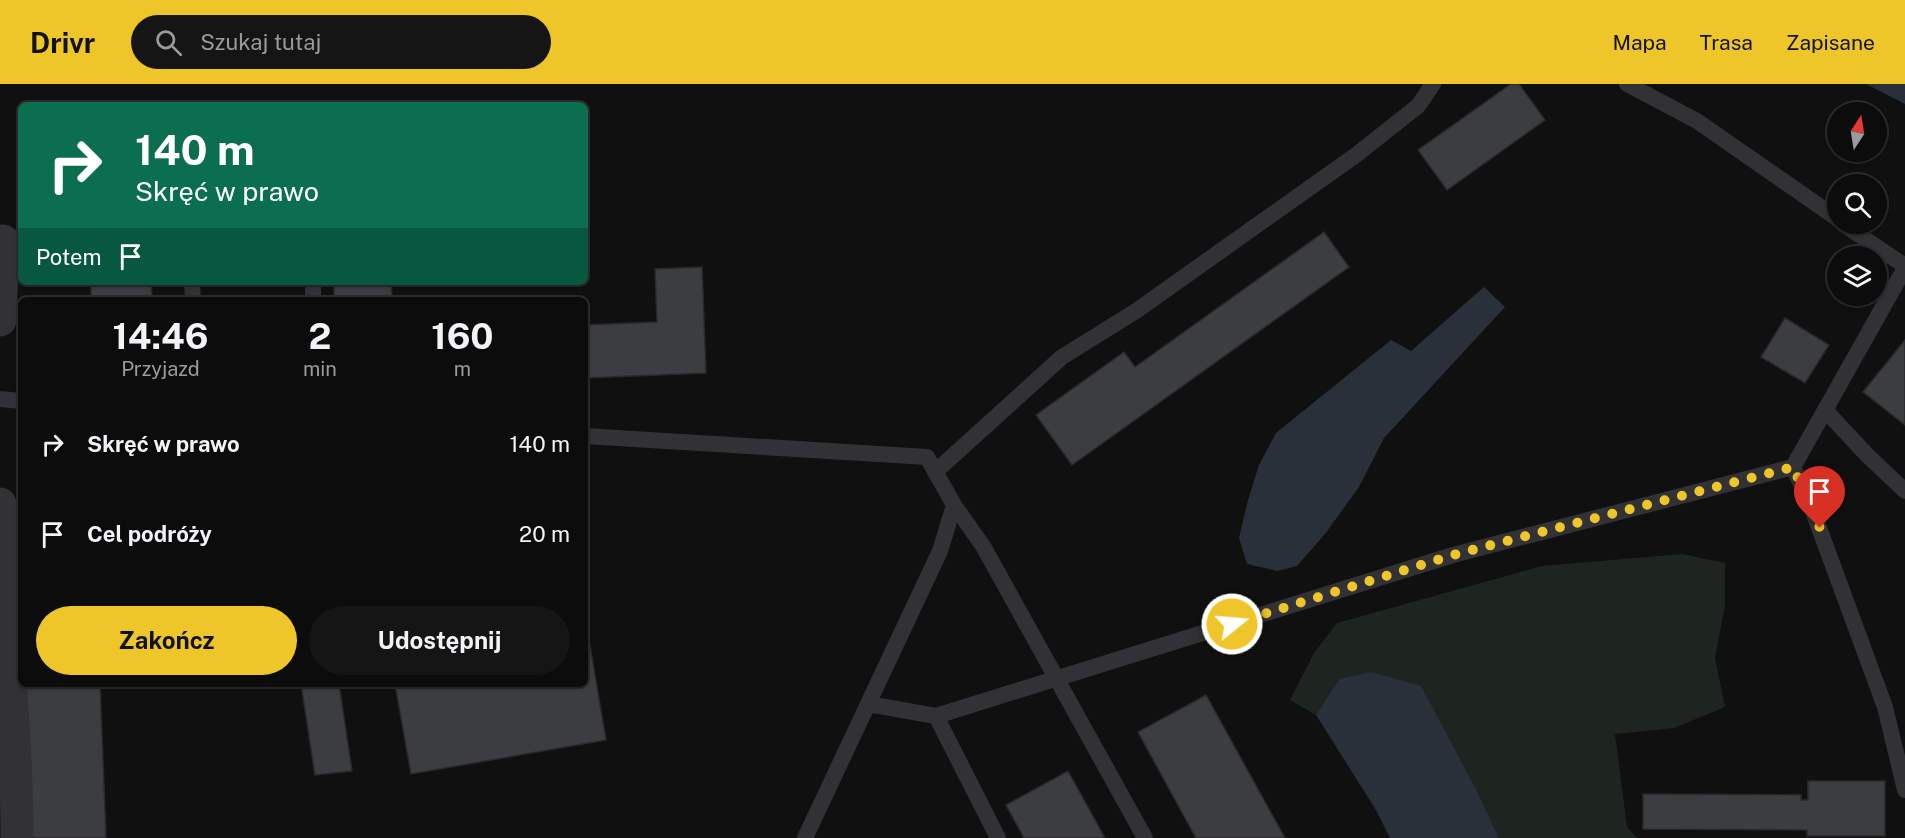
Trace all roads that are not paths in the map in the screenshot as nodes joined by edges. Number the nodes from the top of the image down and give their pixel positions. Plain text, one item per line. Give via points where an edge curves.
1 (1432, 84) edge
2 (1627, 84) edge
3 (1827, 211) edge
4 (1858, 234) edge
5 (3, 241) dead end
6 (1905, 267) edge
7 (0, 320) edge
8 (0, 399) edge
9 (18, 401) edge
10 (1825, 410) junction
11 (588, 436) edge
12 (1793, 467) junction
13 (935, 472) junction
14 (1905, 491) edge
15 (0, 504) edge
16 (954, 505) junction
17 (1056, 679) junction
18 (868, 704) junction
19 (936, 716) junction
20 (1905, 790) edge
21 (17, 838) edge
22 (805, 838) edge
23 (998, 838) edge
24 (1145, 838) edge

1 - 13 lane via 1418,106 1356,155 1136,311 1062,357
2 - 3 lane via 1697,121
4 - 6 lane
5 - 7 street
6 - 10 lane
8 - 9 lane
10 - 12 lane
10 - 14 lane
11 - 13 lane via 927,457
12 - 17 lane via 1453,555
12 - 20 lane via 1885,707
13 - 16 lane
15 - 21 street
16 - 17 lane via 983,546
16 - 18 lane via 940,551
17 - 19 lane
17 - 24 lane
18 - 19 lane
18 - 22 lane
19 - 23 lane

